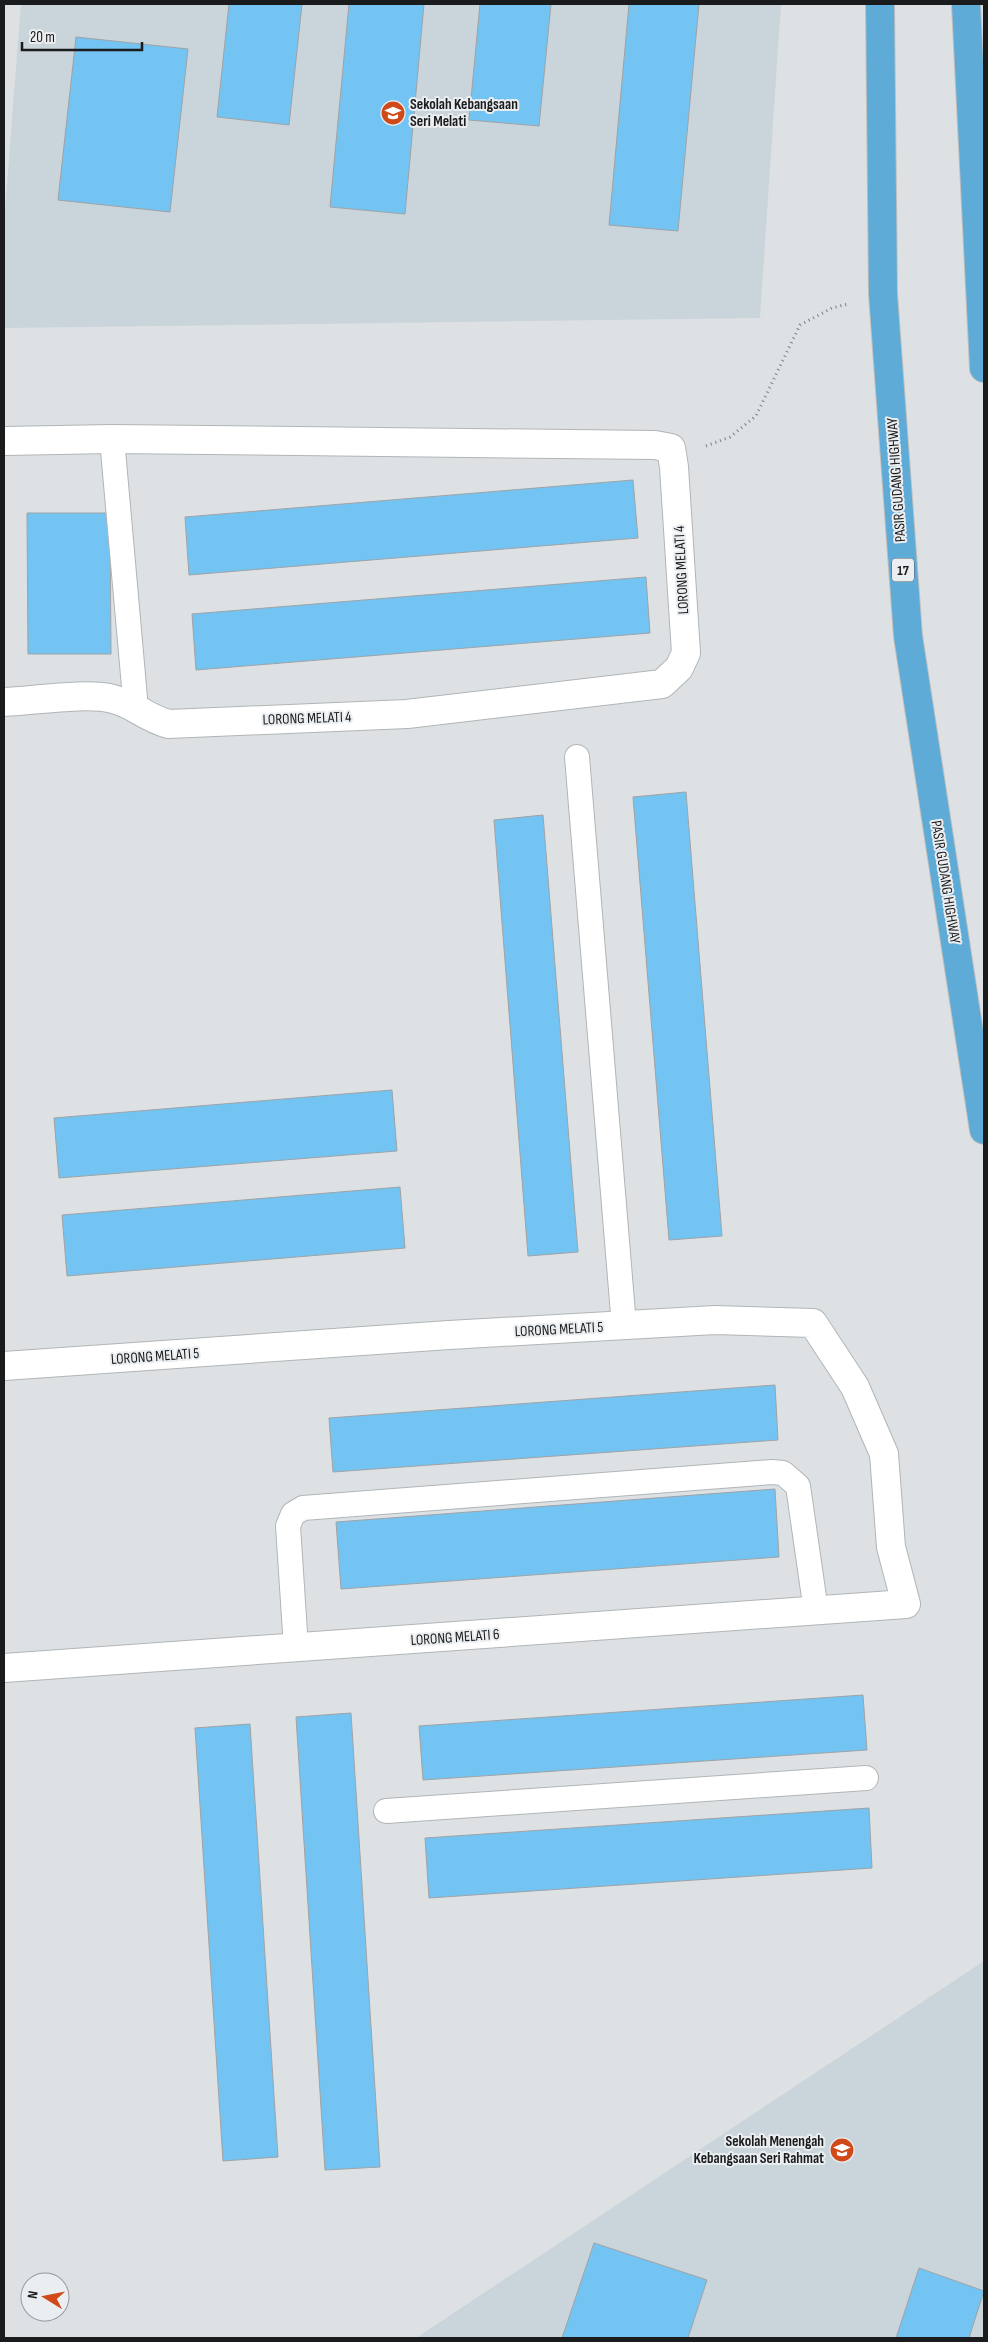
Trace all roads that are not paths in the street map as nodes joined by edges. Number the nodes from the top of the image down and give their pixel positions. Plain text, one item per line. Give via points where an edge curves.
1 (880, 4) edge
2 (966, 4) edge
3 (984, 368) edge
4 (112, 439) junction
5 (4, 441) edge
6 (4, 702) edge
7 (136, 709) junction
8 (577, 757) dead end
9 (984, 1130) edge
10 (624, 1326) junction
11 (4, 1366) edge
12 (906, 1604) joint
13 (816, 1611) junction
14 (296, 1648) junction
15 (4, 1668) edge
16 (866, 1778) dead end
17 (386, 1811) dead end

1 - 9 highway, PASIR GUDANG HIGHWAY / 17 via 883,294 908,636
2 - 3 highway
4 - 5 street
4 - 7 lane
4 - 7 street, LORONG MELATI 4 via 655,445 671,448 674,467 686,653 679,668 662,684 407,714 169,724 152,720
6 - 7 street, LORONG MELATI 4 via 98,697 114,699
8 - 10 lane
10 - 11 street, LORONG MELATI 5
10 - 12 street, LORONG MELATI 5 via 715,1320 813,1323 855,1387 884,1454 891,1547
12 - 13 street, LORONG MELATI 6
13 - 14 street, LORONG MELATI 6
13 - 14 lane via 798,1486 783,1473 752,1474 303,1508 293,1514 288,1526
14 - 15 street, LORONG MELATI 6
16 - 17 lane

